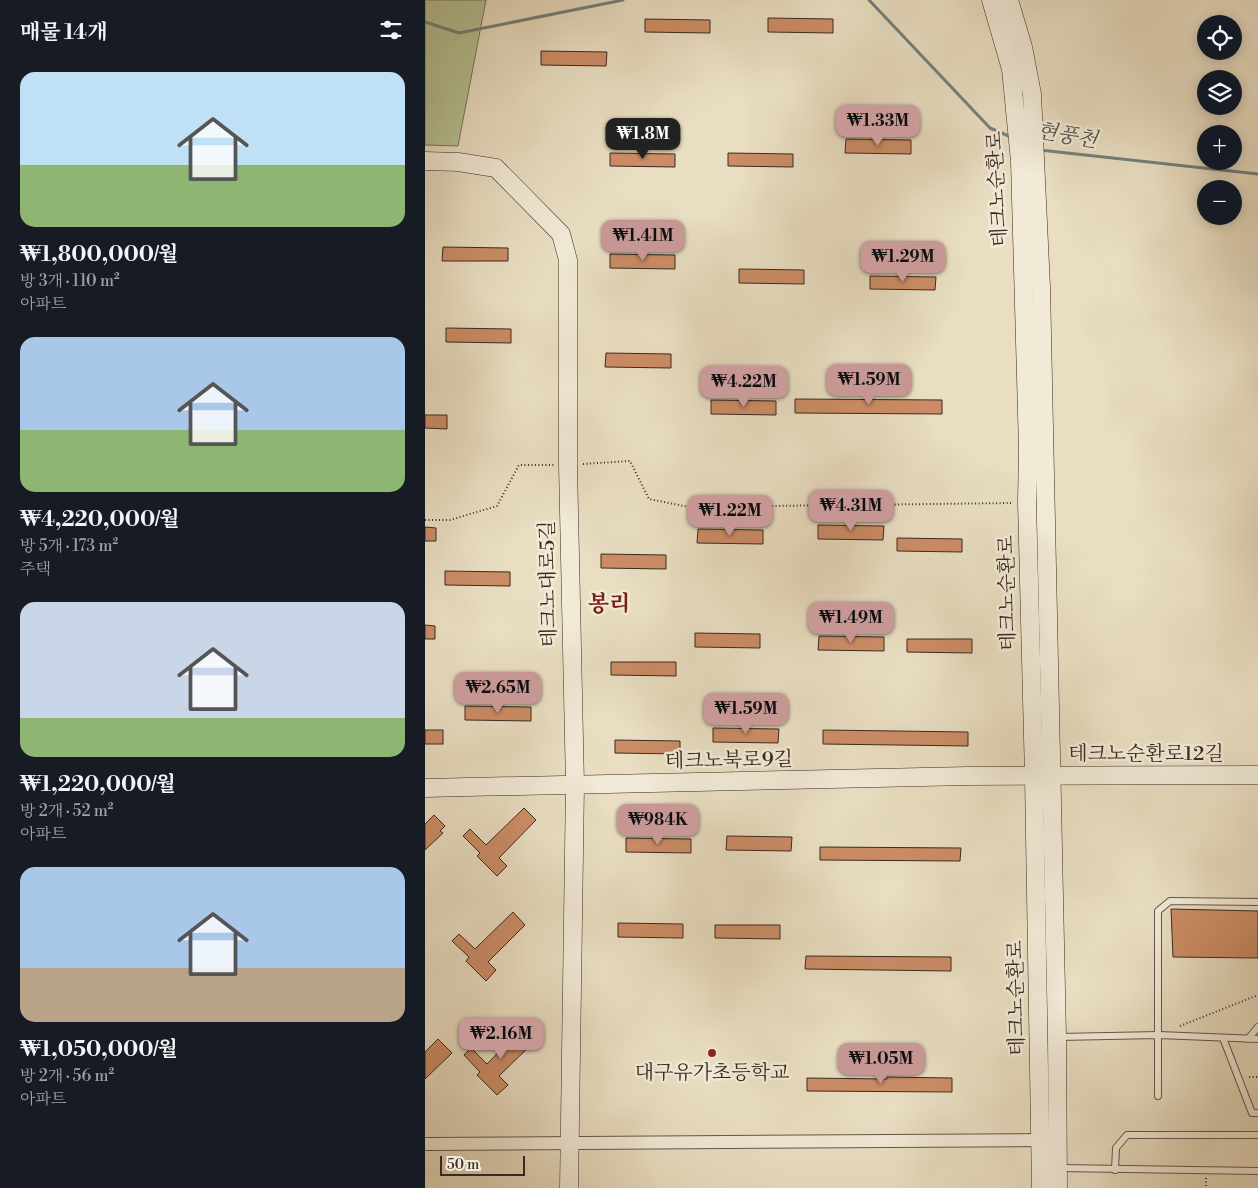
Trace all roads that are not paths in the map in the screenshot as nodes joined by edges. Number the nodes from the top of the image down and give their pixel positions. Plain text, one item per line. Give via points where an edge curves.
1 (991, 0) edge
2 (1009, 0) edge
3 (1027, 156) junction
4 (425, 161) edge
5 (1258, 775) edge
6 (1034, 776) junction
7 (1052, 776) junction
8 (575, 785) junction
9 (425, 788) edge
10 (1258, 902) edge
11 (1258, 1027) edge
12 (1159, 1035) junction
13 (1057, 1038) junction
14 (1223, 1038) junction
15 (1249, 1039) junction
16 (1258, 1039) edge
17 (1158, 1096) dead end
18 (1258, 1113) edge
19 (1258, 1135) edge
20 (1041, 1140) junction
21 (425, 1144) edge
22 (569, 1144) junction
23 (1058, 1168) junction
24 (1115, 1170) junction
25 (1258, 1171) edge
26 (569, 1188) edge
27 (1041, 1188) edge
28 (1058, 1188) edge

1 - 3 street, 테크노순환로 via 1011,69
2 - 3 street, 테크노순환로 via 1032,94
3 - 6 street, 테크노순환로 via 1027,502
3 - 7 street, 테크노순환로 via 1041,288
4 - 8 street, 테크노대로5길 via 496,168 561,234 567,260
5 - 7 street, 테크노순환로12길
6 - 7 street, 테크노순환로12길
6 - 8 street, 테크노북로9길
6 - 20 street, 테크노순환로
7 - 13 street, 테크노순환로
8 - 9 street, 테크노북로9길
8 - 22 street, 테크노대로5길
10 - 12 lane via 1170,901 1159,911
11 - 15 lane
12 - 13 lane
12 - 14 lane
12 - 17 lane
13 - 23 street, 테크노순환로
14 - 15 lane
14 - 18 lane via 1252,1113
15 - 16 lane
19 - 24 lane via 1127,1135 1115,1148
20 - 22 street
20 - 27 street, 테크노순환로
21 - 22 street
22 - 26 street, 테크노대로5길
23 - 24 lane
23 - 28 street, 테크노순환로
24 - 25 lane

